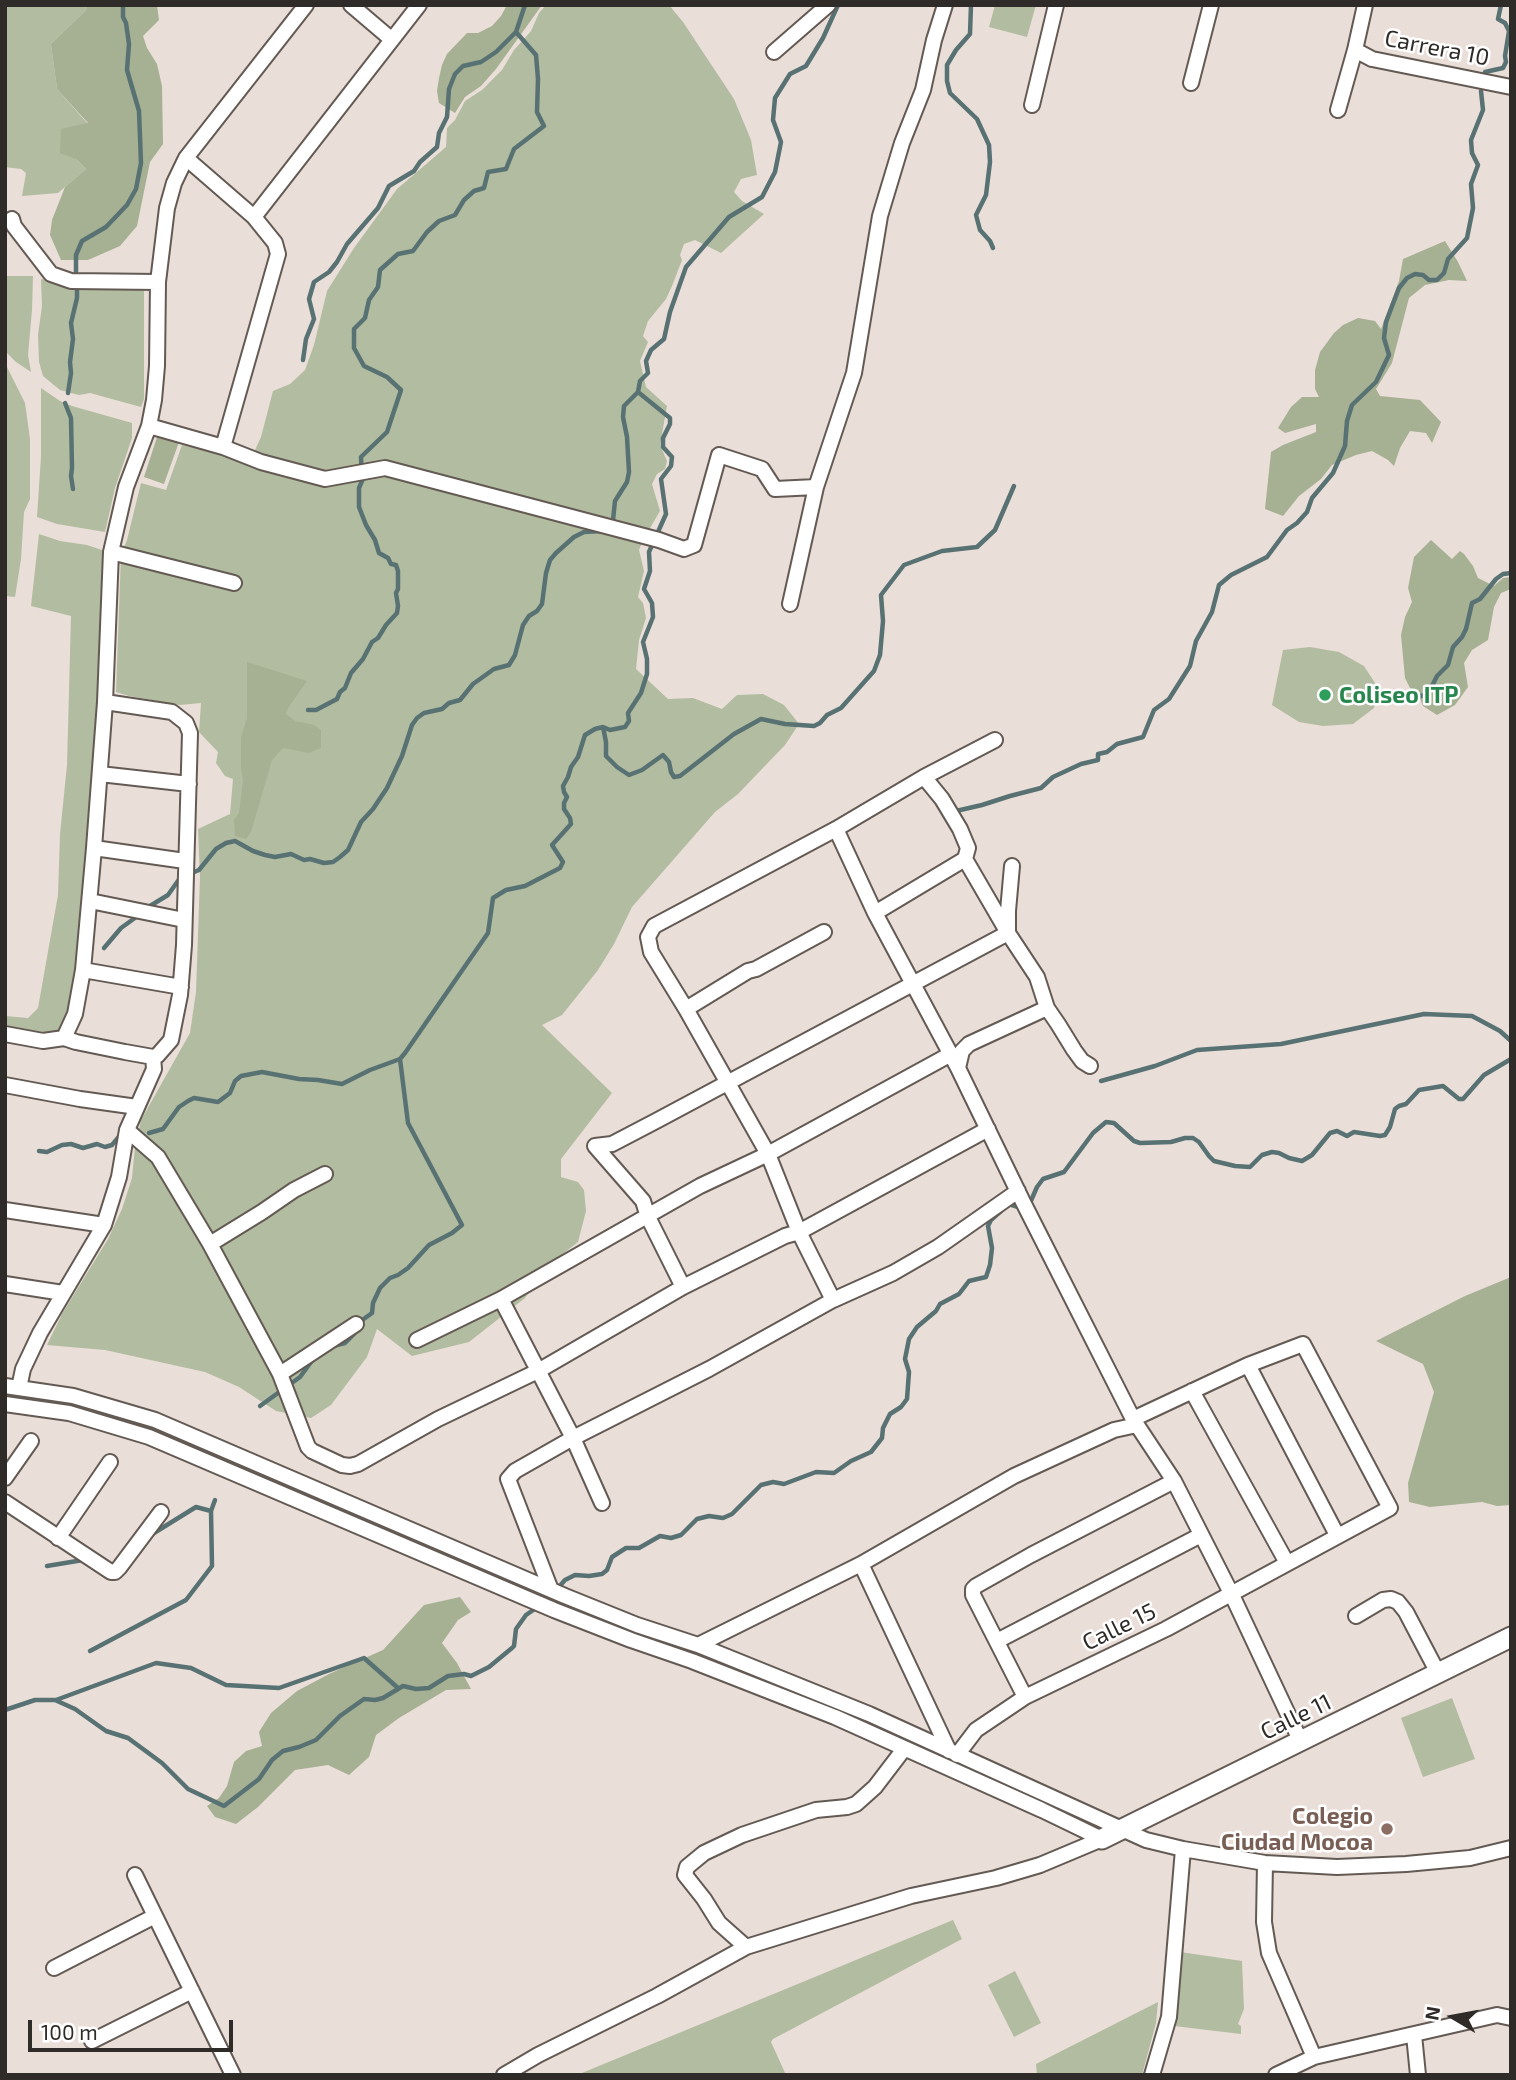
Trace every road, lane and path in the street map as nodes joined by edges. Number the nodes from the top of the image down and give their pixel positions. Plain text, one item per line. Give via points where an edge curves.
1 (306, 5) edge
2 (351, 5) edge
3 (419, 5) edge
4 (828, 5) edge
5 (945, 5) edge
6 (1056, 5) edge
7 (1211, 5) edge
8 (1365, 5) edge
9 (391, 39) junction
10 (1355, 50) junction
11 (774, 52) dead end
12 (1191, 83) dead end
13 (1511, 87) edge
14 (1032, 105) dead end
15 (1338, 110) dead end
16 (186, 158) junction
17 (254, 217) junction
18 (12, 219) dead end
19 (158, 282) junction
20 (149, 426) junction
21 (223, 447) junction
22 (816, 487) junction
23 (111, 552) junction
24 (234, 583) dead end
25 (790, 604) dead end
26 (104, 702) junction
27 (995, 740) dead end
28 (100, 774) junction
29 (924, 777) junction
30 (189, 784) junction
31 (836, 829) junction
32 (94, 848) junction
33 (965, 859) junction
34 (185, 861) junction
35 (1012, 866) dead end
36 (90, 901) junction
37 (875, 913) junction
38 (184, 920) junction
39 (824, 932) dead end
40 (1008, 933) junction
41 (83, 970) junction
42 (914, 984) junction
43 (181, 987) junction
44 (685, 1009) junction
45 (1047, 1009) junction
46 (5, 1034) edge
47 (64, 1038) junction
48 (951, 1054) junction
49 (153, 1057) junction
50 (1090, 1066) dead end
51 (958, 1068) junction
52 (727, 1084) junction
53 (5, 1085) edge
54 (137, 1107) junction
55 (988, 1129) junction
56 (127, 1130) junction
57 (768, 1154) junction
58 (325, 1174) dead end
59 (1023, 1202) junction
60 (5, 1210) edge
61 (648, 1217) junction
62 (104, 1225) junction
63 (799, 1233) junction
64 (210, 1244) junction
65 (5, 1284) edge
66 (683, 1287) junction
67 (63, 1293) junction
68 (501, 1299) junction
69 (832, 1300) junction
70 (356, 1324) dead end
71 (417, 1340) dead end
72 (1248, 1365) junction
73 (538, 1371) junction
74 (280, 1374) junction
75 (12, 1387) edge
76 (1192, 1391) junction
77 (5, 1404) edge
78 (1135, 1422) junction
79 (573, 1438) junction
80 (32, 1441) dead end
81 (110, 1462) dead end
82 (5, 1478) edge
83 (1174, 1481) junction
84 (5, 1502) edge
85 (602, 1503) dead end
86 (161, 1512) dead end
87 (1201, 1535) junction
88 (1337, 1535) junction
89 (58, 1538) junction
90 (1287, 1563) junction
91 (860, 1564) junction
92 (551, 1590) junction
93 (1232, 1595) junction
94 (1356, 1616) dead end
95 (1511, 1637) edge
96 (997, 1641) junction
97 (698, 1645) junction
98 (1438, 1673) junction
99 (1025, 1697) junction
100 (1301, 1742) junction
101 (904, 1749) junction
102 (953, 1753) junction
103 (1052, 1797) junction
104 (1041, 1810) junction
105 (1122, 1829) junction
106 (1102, 1839) junction
107 (1511, 1848) edge
108 (1183, 1849) junction
109 (1265, 1863) junction
110 (135, 1875) dead end
111 (155, 1916) junction
112 (746, 1947) junction
113 (54, 1968) dead end
114 (192, 1991) junction
115 (1511, 2018) edge
116 (1415, 2035) junction
117 (92, 2041) dead end
118 (1314, 2057) junction
119 (233, 2075) edge
120 (504, 2075) edge
121 (1152, 2075) edge
122 (1276, 2075) edge
123 (1418, 2075) edge

1 - 16 street
2 - 9 street
3 - 9 street
4 - 11 street
5 - 22 street via 923,90 880,216 854,373
6 - 14 street
7 - 12 street
8 - 10 street
9 - 17 street
10 - 13 street, Carrera 10 via 1372,59
10 - 15 street
16 - 17 street
16 - 19 street via 167,208
17 - 21 street via 278,254
18 - 19 street via 51,274 71,281
19 - 20 street via 157,366
20 - 21 street
20 - 23 street
21 - 22 street via 325,479 385,468 684,549 694,545 719,456 762,469 775,489
22 - 25 street
23 - 24 street
23 - 26 street
26 - 28 street
26 - 30 street via 172,712 186,723 190,733
27 - 29 street
28 - 30 street
28 - 32 street
29 - 31 street
29 - 33 street via 961,829 968,848
30 - 34 street
31 - 37 street
31 - 44 street via 654,926 648,937 651,952
32 - 34 street
32 - 36 street
33 - 37 street
33 - 40 street
34 - 38 street
35 - 40 street
36 - 38 street
36 - 41 street
37 - 42 street
38 - 43 street
39 - 44 street
40 - 42 street
40 - 45 street via 1037,977
41 - 43 street
41 - 47 street via 75,1014
42 - 48 street
42 - 52 street
43 - 49 street via 172,1040
44 - 52 street
45 - 50 street
45 - 51 street via 969,1044
46 - 47 street via 43,1041
47 - 49 street
48 - 51 street
48 - 57 street
49 - 54 street via 154,1069
51 - 55 street
52 - 57 street
52 - 61 street via 612,1144 595,1146 643,1201
53 - 54 street
54 - 56 street
55 - 59 street
55 - 63 street
56 - 62 street
56 - 64 street via 158,1157
57 - 61 street
57 - 63 street
58 - 64 street
59 - 69 street via 893,1273
59 - 78 street
60 - 62 street
61 - 66 street
61 - 68 street
62 - 67 street
63 - 66 street
63 - 69 street
64 - 74 street
65 - 67 street
66 - 73 street
67 - 75 street
68 - 71 street
68 - 73 street
69 - 79 street
70 - 74 street
72 - 76 street
72 - 88 street
72 - 88 street, Calle 15 via 1303,1343 1390,1508
73 - 74 street via 349,1466 308,1447
73 - 79 street
75 - 92 street via 73,1396 155,1420
76 - 78 street
76 - 90 street
77 - 101 street via 69,1413 149,1437 542,1604 835,1717
78 - 83 street
78 - 91 street via 1014,1476
79 - 85 street
79 - 92 street via 508,1479
80 - 82 street
81 - 89 street
83 - 87 street
83 - 96 street via 976,1586 973,1595
84 - 89 street
86 - 89 street via 115,1572
87 - 93 street
87 - 96 street
88 - 90 street, Calle 15
90 - 93 street, Calle 15
91 - 97 street
91 - 102 street
92 - 97 street
93 - 99 street, Calle 15
93 - 100 street
94 - 98 street via 1383,1600 1398,1601
95 - 98 street, Calle 11
96 - 99 street
97 - 102 street
98 - 100 street, Calle 11
99 - 102 street, Calle 15 via 976,1730
100 - 105 street, Calle 11
101 - 104 street
101 - 112 street via 856,1804 816,1810 742,1835 704,1853 687,1867 685,1874 719,1923
102 - 103 street
103 - 104 street
103 - 105 street
104 - 106 street
105 - 106 street, Calle 11
105 - 108 street
106 - 112 street via 1040,1865 911,1896
107 - 109 street via 1471,1858 1406,1864
108 - 109 street
108 - 121 street via 1169,2017
109 - 118 street via 1264,1922 1269,1953
110 - 111 street
111 - 113 street
111 - 114 street
112 - 120 street
114 - 117 street
114 - 119 street
115 - 116 street via 1497,2015
116 - 118 street
116 - 123 street
118 - 122 street

